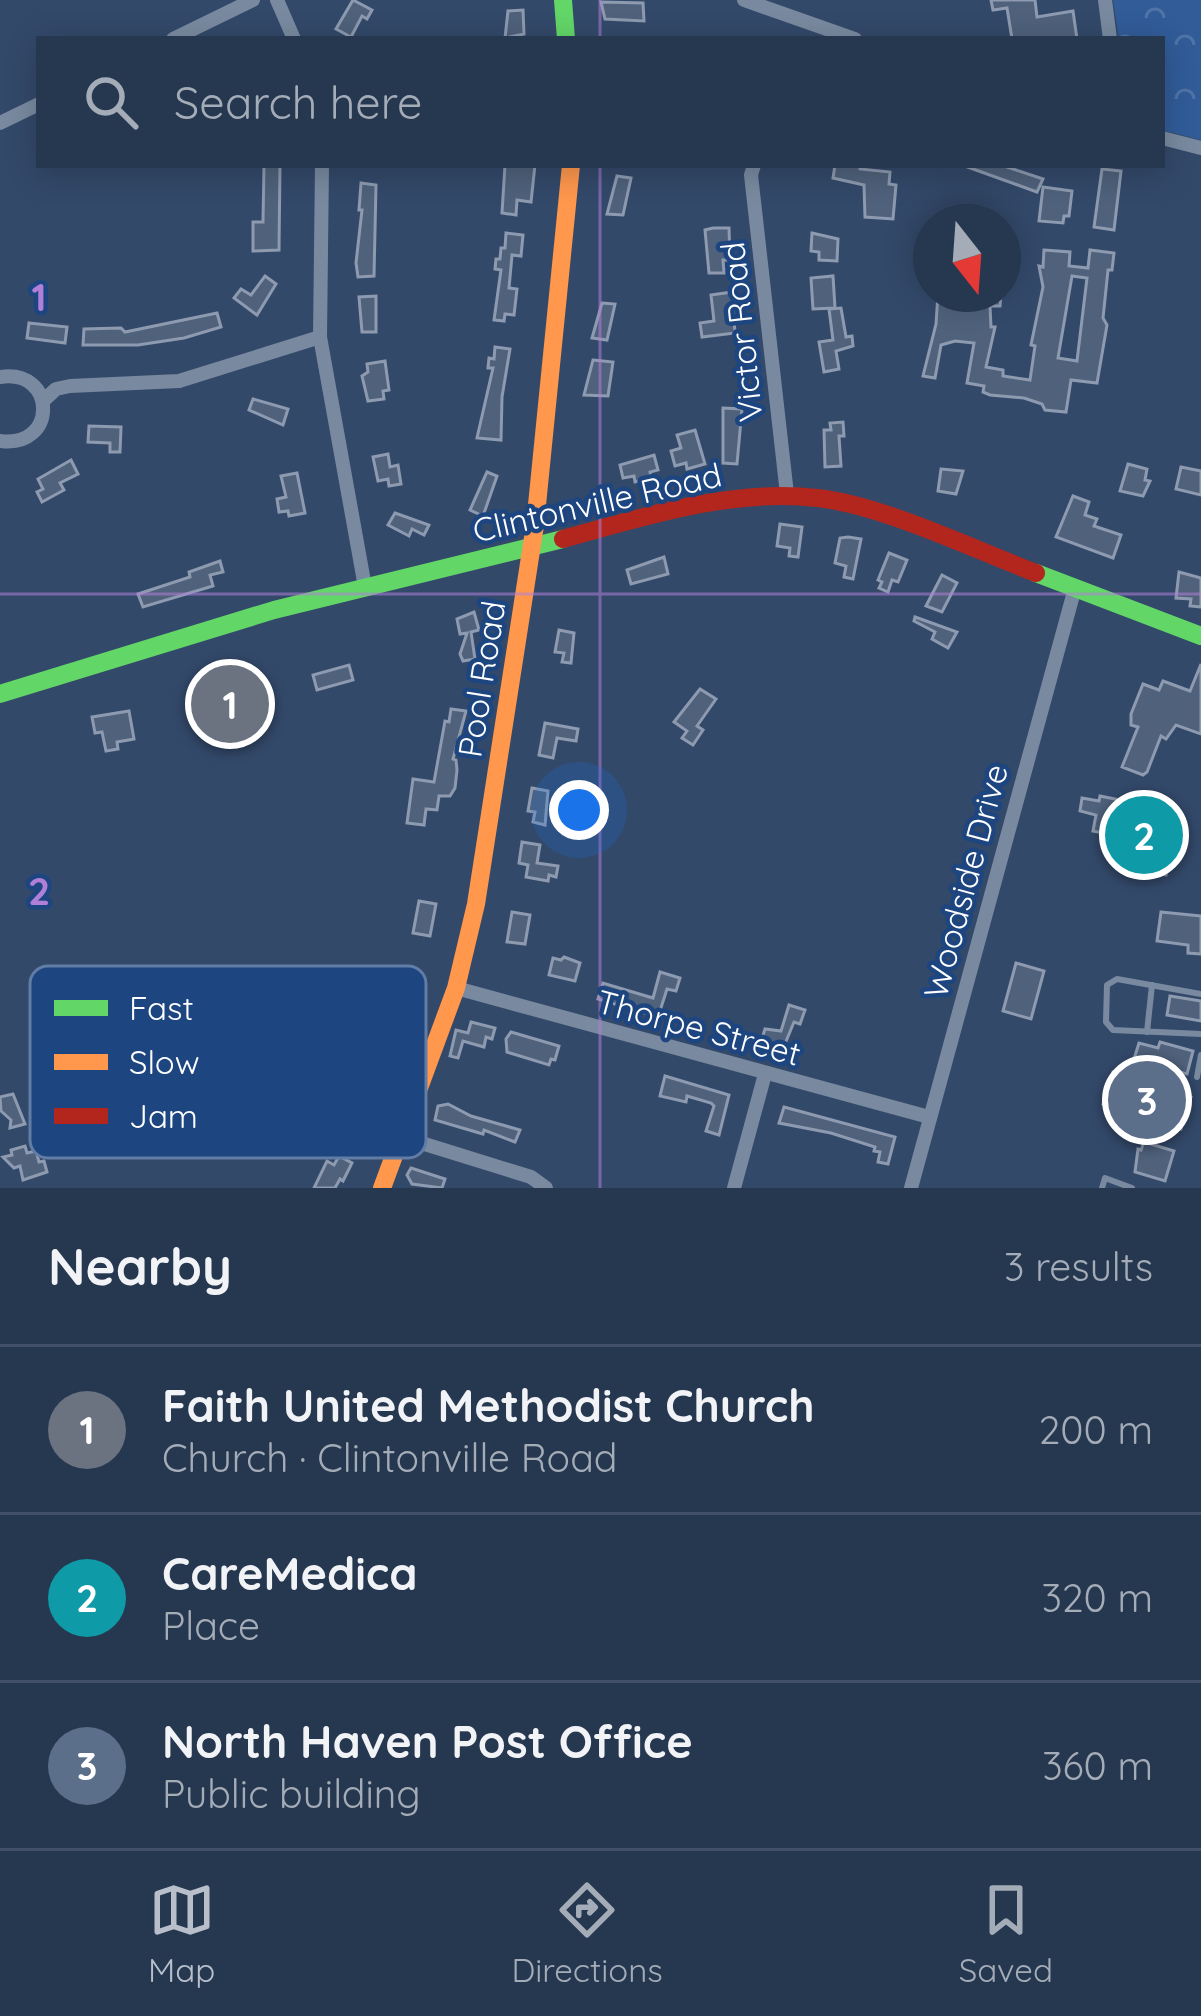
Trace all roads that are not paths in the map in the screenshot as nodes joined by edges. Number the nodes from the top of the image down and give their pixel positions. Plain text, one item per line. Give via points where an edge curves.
1 (253, 0) edge
2 (278, 0) edge
3 (563, 0) edge
4 (744, 0) edge
5 (1105, 0) edge
6 (808, 22) junction
7 (178, 36) edge
8 (293, 36) edge
9 (566, 36) edge
10 (803, 36) edge
11 (847, 36) edge
12 (1110, 36) edge
13 (36, 105) edge
14 (0, 123) edge
15 (1165, 139) edge
16 (1201, 148) edge
17 (322, 168) edge
18 (571, 168) edge
19 (753, 168) edge
20 (320, 337) junction
21 (0, 377) edge
22 (43, 401) junction
23 (0, 441) edge
24 (787, 494) junction
25 (531, 548) junction
26 (364, 586) junction
27 (1075, 588) junction
28 (1201, 636) edge
29 (0, 694) edge
30 (1152, 985) junction
31 (456, 988) junction
32 (1201, 994) edge
33 (1148, 1032) junction
34 (1201, 1034) edge
35 (1201, 1055) edge
36 (426, 1071) edge
37 (765, 1074) junction
38 (1197, 1077) dead end
39 (928, 1118) junction
40 (426, 1144) edge
41 (394, 1158) edge
42 (382, 1188) edge
43 (546, 1188) edge
44 (734, 1188) edge
45 (911, 1188) edge
46 (1102, 1188) edge
47 (1132, 1188) edge

1 - 7 street
2 - 8 street
3 - 9 main road
4 - 6 street
5 - 12 street
6 - 10 street
6 - 11 street
13 - 14 street
15 - 16 street
17 - 20 street
18 - 25 main road, Pool Road
19 - 24 street, Victor Road
20 - 22 street via 178,381 70,386
20 - 26 street
21 - 22 street via 28,381
22 - 23 street via 35,431
24 - 25 main road, Clintonville Road
24 - 27 main road, Clintonville Road via 856,505
25 - 26 main road, Clintonville Road
25 - 31 main road, Pool Road
26 - 29 main road, Clintonville Road
27 - 28 main road, Clintonville Road
27 - 39 street, Woodside Drive
30 - 32 lane
30 - 33 lane
30 - 33 lane via 1107,985 1108,1026
31 - 36 main road, Pool Road
31 - 37 street, Thorpe Street
33 - 34 lane
35 - 38 lane
37 - 39 street, Thorpe Street
37 - 44 street
39 - 45 street, Woodside Drive
40 - 43 street
41 - 42 main road, Pool Road
46 - 47 lane via 1105,1178

